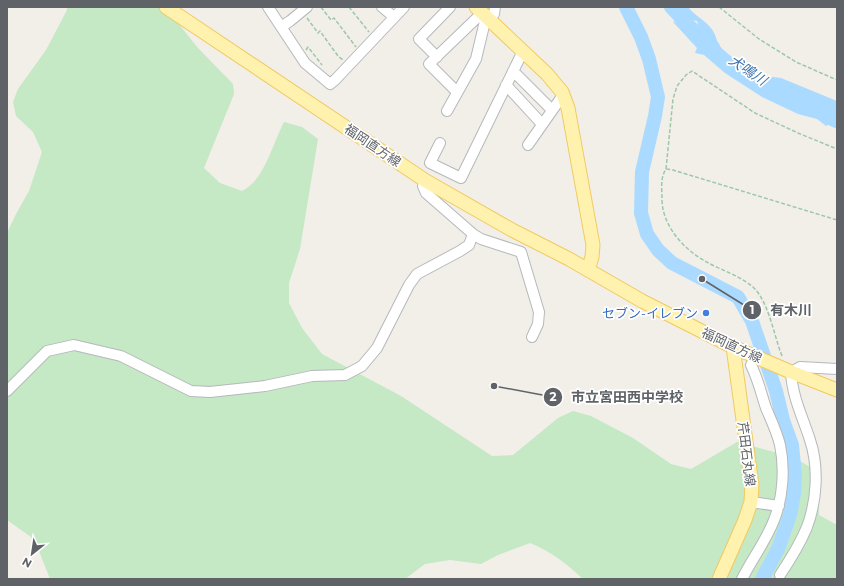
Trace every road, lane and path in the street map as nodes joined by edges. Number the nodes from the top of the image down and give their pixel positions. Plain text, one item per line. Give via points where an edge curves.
1 (166, 7) edge
2 (268, 7) edge
3 (321, 7) edge
4 (349, 7) edge
5 (382, 7) edge
6 (404, 7) edge
7 (450, 7) edge
8 (719, 7) edge
9 (304, 9) edge
10 (485, 12) edge
11 (394, 17) junction
12 (283, 26) junction
13 (375, 37) junction
14 (523, 51) junction
15 (362, 52) junction
16 (436, 57) junction
17 (350, 65) junction
18 (514, 71) junction
19 (837, 80) edge
20 (506, 86) junction
21 (457, 92) junction
22 (563, 95) junction
23 (552, 110) junction
24 (447, 111) dead end
25 (542, 124) junction
26 (440, 143) dead end
27 (528, 145) dead end
28 (837, 149) edge
29 (666, 170) junction
30 (426, 181) junction
31 (837, 220) edge
32 (473, 234) junction
33 (588, 270) junction
34 (532, 337) dead end
35 (733, 347) junction
36 (749, 359) junction
37 (837, 369) edge
38 (787, 371) junction
39 (837, 390) edge
40 (7, 391) edge
41 (751, 502) junction
42 (779, 506) junction
43 (780, 576) dead end
44 (719, 579) edge
45 (742, 579) edge

1 - 30 main road, 福岡直方線
2 - 12 street
3 - 15 path via 331,20 334,18
4 - 13 path
5 - 11 street
6 - 11 street
7 - 16 street via 419,38
8 - 19 path via 759,39 796,62
9 - 12 street
9 - 17 path via 318,33 320,31 338,56
10 - 14 main road
10 - 16 street
10 - 21 street via 476,59
11 - 13 street
12 - 17 street via 305,63 330,84
13 - 15 street
14 - 18 street
14 - 22 main road via 547,74
15 - 17 street
16 - 21 street via 429,64
18 - 20 street
18 - 23 street
20 - 25 street
20 - 26 street via 461,178 430,163
21 - 24 street
22 - 23 street
22 - 33 main road via 568,108 593,245
23 - 25 street
25 - 27 street
28 - 29 path via 755,113 692,71 677,86 673,98
29 - 31 path
29 - 38 path via 663,174 662,202 664,216 674,234 704,261 752,287 761,298
30 - 32 street via 423,186 426,193
30 - 33 main road, 福岡直方線
32 - 34 street via 521,252 539,312 538,324
32 - 40 street via 469,245 416,274 377,348 362,366 345,375 312,376 265,386 210,392 191,391 121,356 74,345 47,351
33 - 35 main road, 福岡直方線 via 642,301
35 - 36 main road, 福岡直方線
35 - 41 main road, 芹田石丸線 via 751,475
36 - 38 main road, 福岡直方線
36 - 42 street via 780,444 783,465
37 - 38 street via 800,367
38 - 39 main road, 福岡直方線
38 - 43 street via 810,441 816,478 812,510 806,529
41 - 42 street
41 - 44 main road, 芹田石丸線
42 - 45 street via 767,536

